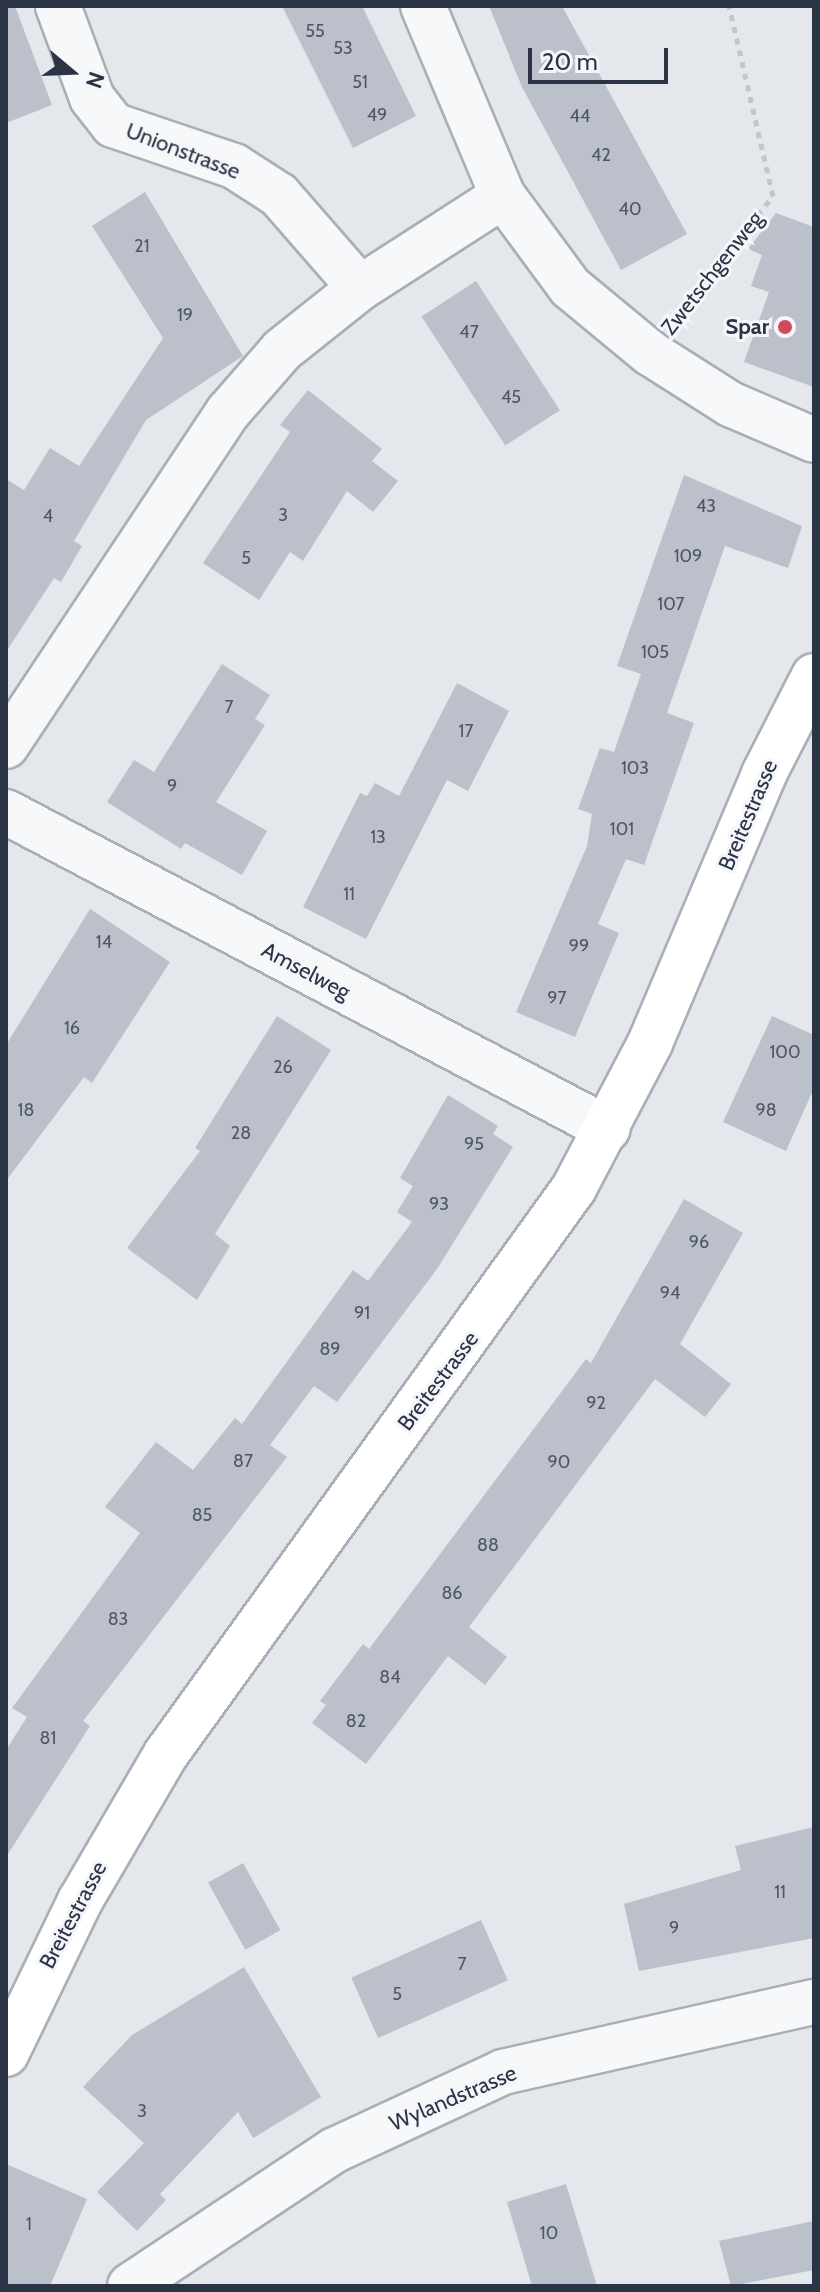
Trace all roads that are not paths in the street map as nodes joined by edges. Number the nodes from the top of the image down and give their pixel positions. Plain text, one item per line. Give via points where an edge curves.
1 (58, 6) edge
2 (423, 6) edge
3 (503, 196) junction
4 (360, 288) junction
5 (814, 440) edge
6 (814, 676) edge
7 (6, 746) edge
8 (6, 812) edge
9 (608, 1129) junction
10 (814, 2002) edge
11 (6, 2054) edge
12 (130, 2286) edge

1 - 4 street, Unionstrasse via 92,98 113,125 234,166 279,195
2 - 3 street
3 - 4 street
3 - 5 street via 570,287 650,353 730,404
4 - 7 street via 282,350 228,412
6 - 9 main road, Breitestrasse
8 - 9 street, Amselweg
9 - 11 main road, Breitestrasse via 516,1277 285,1582 166,1754 80,1901
10 - 12 street, Wylandstrasse via 503,2072 335,2150

